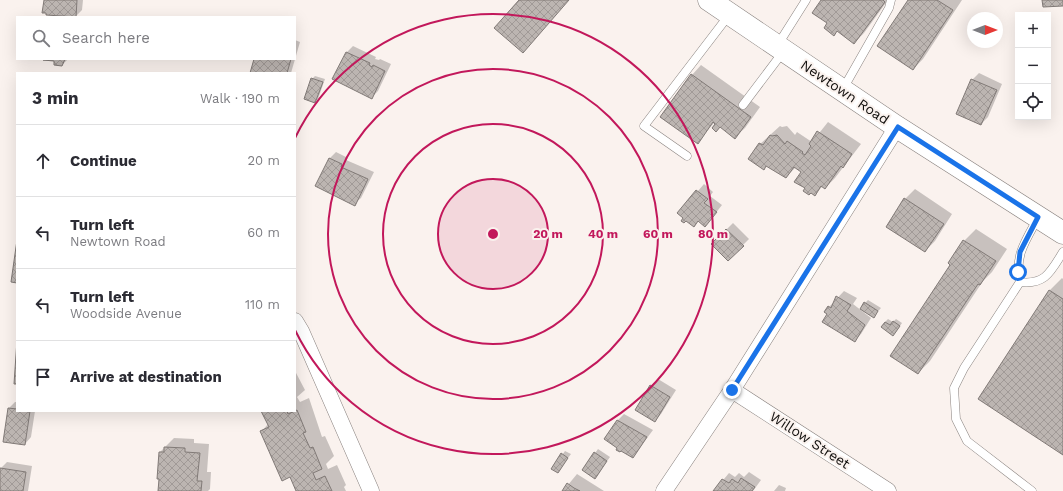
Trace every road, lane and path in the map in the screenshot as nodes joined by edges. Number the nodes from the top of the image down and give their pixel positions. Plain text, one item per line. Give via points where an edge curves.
1 (709, 0) edge
2 (806, 0) edge
3 (890, 0) edge
4 (729, 15) junction
5 (780, 49) junction
6 (842, 90) junction
7 (743, 105) dead end
8 (898, 127) junction
9 (687, 156) dead end
10 (1038, 217) junction
11 (1063, 233) edge
12 (1063, 252) edge
13 (1020, 282) junction
14 (296, 323) edge
15 (732, 390) junction
16 (371, 491) edge
17 (664, 491) edge
18 (888, 491) edge
19 (1032, 491) edge

1 - 4 main road, Newtown Road
2 - 5 lane
3 - 6 lane via 889,8
4 - 5 main road, Newtown Road
4 - 9 lane via 644,126
5 - 6 main road, Newtown Road
5 - 7 lane
6 - 8 main road, Newtown Road
8 - 10 main road, Newtown Road
8 - 15 street
10 - 11 main road, Newtown Road
10 - 13 lane via 1020,252
12 - 13 lane via 1049,273 1039,281
13 - 19 lane via 964,368 954,388 956,419 967,441
14 - 16 street
15 - 17 street
15 - 18 street, Willow Street

